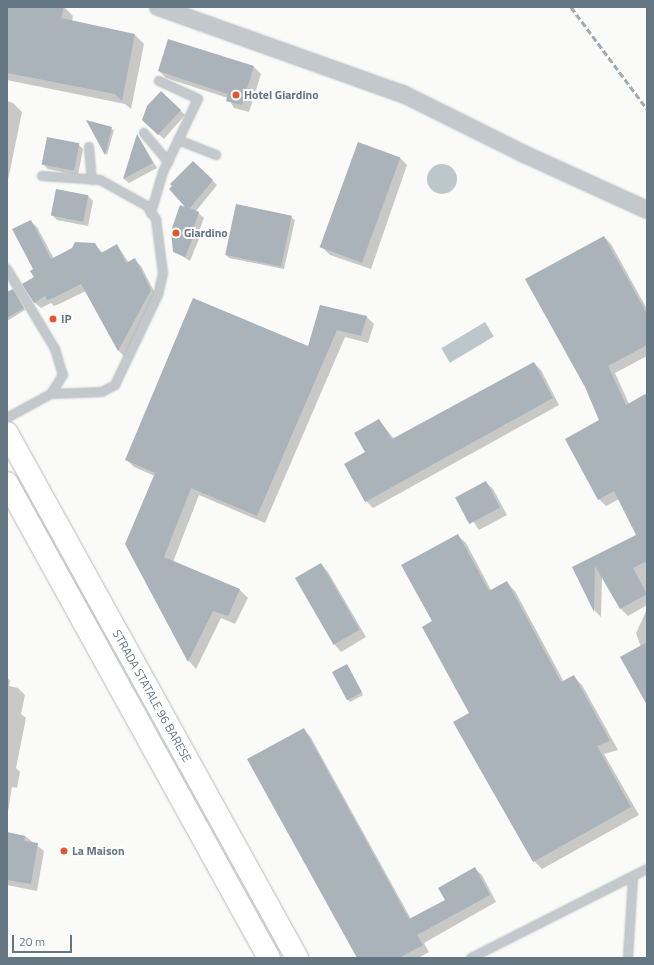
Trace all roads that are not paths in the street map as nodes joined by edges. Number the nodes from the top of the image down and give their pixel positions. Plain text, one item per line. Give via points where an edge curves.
1 (158, 7) edge
2 (159, 81) dead end
3 (144, 133) dead end
4 (178, 140) junction
5 (88, 147) dead end
6 (216, 155) dead end
7 (168, 162) junction
8 (42, 176) dead end
9 (92, 180) junction
10 (647, 210) edge
11 (151, 213) junction
12 (7, 269) edge
13 (51, 394) junction
14 (7, 418) edge
15 (7, 433) edge
16 (7, 483) edge
17 (647, 869) edge
18 (633, 878) junction
19 (269, 958) edge
20 (297, 958) edge
21 (471, 958) edge
22 (628, 958) edge

1 - 10 street via 403,94 522,153
2 - 4 lane via 198,99
3 - 7 lane
4 - 6 lane
4 - 7 lane
5 - 9 lane
7 - 11 lane
8 - 9 lane
9 - 11 lane via 100,180 125,193 147,206
11 - 13 lane via 156,219 163,272 158,295 116,385 102,392
12 - 13 lane via 55,349 63,375
13 - 14 lane
15 - 20 main road, STRADA STATALE 96 BARESE
16 - 19 main road, STRADA STATALE 96 BARESE
17 - 18 lane
18 - 21 lane
18 - 22 lane

